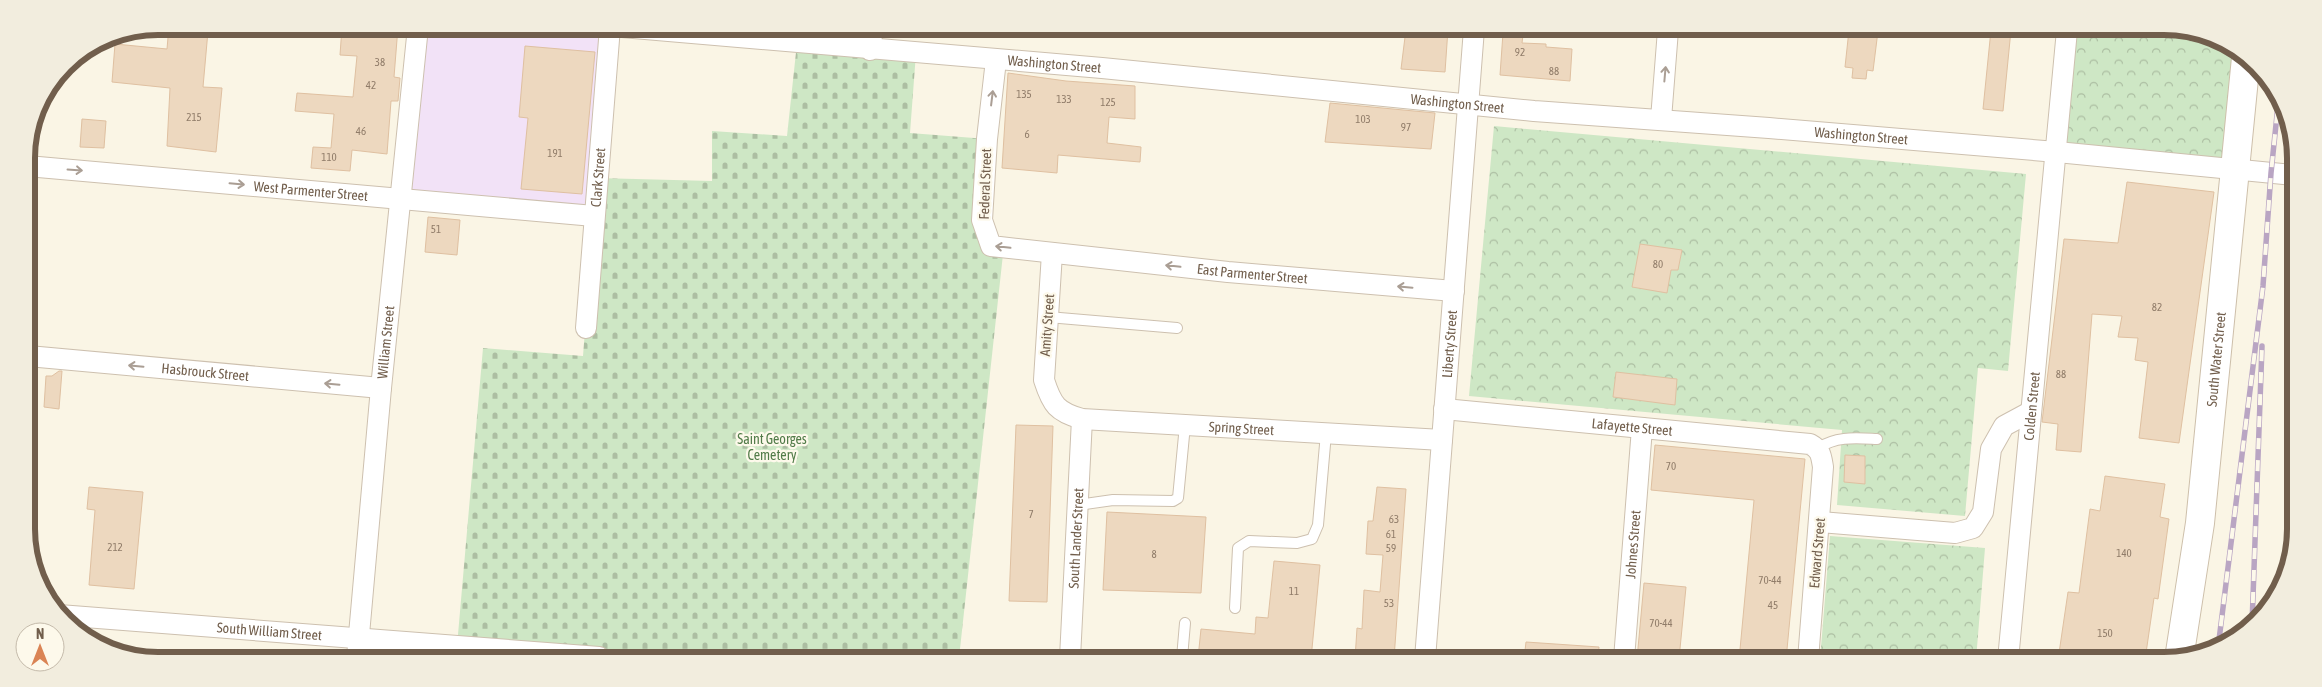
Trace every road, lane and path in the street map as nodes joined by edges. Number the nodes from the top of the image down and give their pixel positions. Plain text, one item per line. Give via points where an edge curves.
1 (417, 35) edge
2 (609, 35) edge
3 (708, 35) edge
4 (872, 35) edge
5 (1474, 35) edge
6 (1668, 35) edge
7 (2067, 35) edge
8 (870, 50) junction
9 (996, 60) junction
10 (2245, 66) edge
11 (1468, 104) junction
12 (1661, 119) junction
13 (2057, 152) junction
14 (35, 167) edge
15 (2236, 170) junction
16 (2287, 174) edge
17 (402, 198) junction
18 (594, 216) junction
19 (1052, 253) junction
20 (1454, 291) junction
21 (1048, 317) junction
22 (586, 328) dead end
23 (1177, 328) dead end
24 (35, 357) edge
25 (381, 388) junction
26 (1049, 396) joint
27 (1444, 409) junction
28 (2030, 412) junction
29 (1082, 419) junction
30 (1185, 425) junction
31 (1642, 428) junction
32 (1326, 433) junction
33 (1876, 439) dead end
34 (1442, 440) junction
35 (1818, 448) junction
36 (1078, 505) junction
37 (1820, 522) junction
38 (1235, 608) dead end
39 (72, 616) edge
40 (1185, 623) dead end
41 (358, 648) edge
42 (2180, 651) edge
43 (484, 652) edge
44 (1070, 652) edge
45 (1183, 652) edge
46 (1426, 652) edge
47 (1625, 652) edge
48 (1809, 652) edge
49 (2009, 652) edge

1 - 17 street, William Street
2 - 18 street, Clark Street
3 - 8 street, Washington Street
4 - 8 street
5 - 11 street, Liberty Street
12 -> 6 street
7 - 13 street, Colden Street
8 - 9 street, Washington Street
9 - 11 street, Washington Street
19 -> 9 street, Federal Street via 991,246 982,220
10 - 15 street, South Water Street
11 - 12 street, Washington Street
11 - 20 street, Liberty Street
12 - 13 street, Washington Street
13 - 15 street, Washington Street
13 - 28 street, Colden Street
14 -> 17 street, West Parmenter Street
15 - 16 street, Washington Street
15 - 42 street, South Water Street via 2200,523
17 - 18 street, West Parmenter Street
17 - 25 street, William Street
18 - 22 street, Clark Street
20 -> 19 street, East Parmenter Street
19 - 21 street, Amity Street
20 - 27 street, Liberty Street
21 - 23 lane
21 - 26 street, Amity Street via 1044,380
25 -> 24 street, Hasbrouck Street
25 - 41 street, William Street
26 - 29 street, Spring Street via 1063,414
27 - 31 street, Lafayette Street
27 - 34 street, Liberty Street
28 - 37 street via 2004,426 1991,449 1983,512 1973,528 1955,533
28 - 49 street, Colden Street
29 - 30 street, Spring Street
29 - 36 street, South Lander Street
30 - 32 street, Spring Street
30 - 36 lane via 1178,498 1173,501 1113,500
31 - 35 street, Lafayette Street via 1810,444
31 - 47 street, Johnes Street
32 - 34 street, Spring Street
32 - 38 lane via 1318,525 1312,538 1296,543 1249,541 1238,548
33 - 35 lane via 1844,438 1829,441
34 - 46 street, Liberty Street
35 - 37 street, Edward Street via 1823,467
36 - 44 street, South Lander Street
37 - 48 street, Edward Street
39 - 41 street, South William Street
40 - 45 lane
41 - 43 street, South William Street

